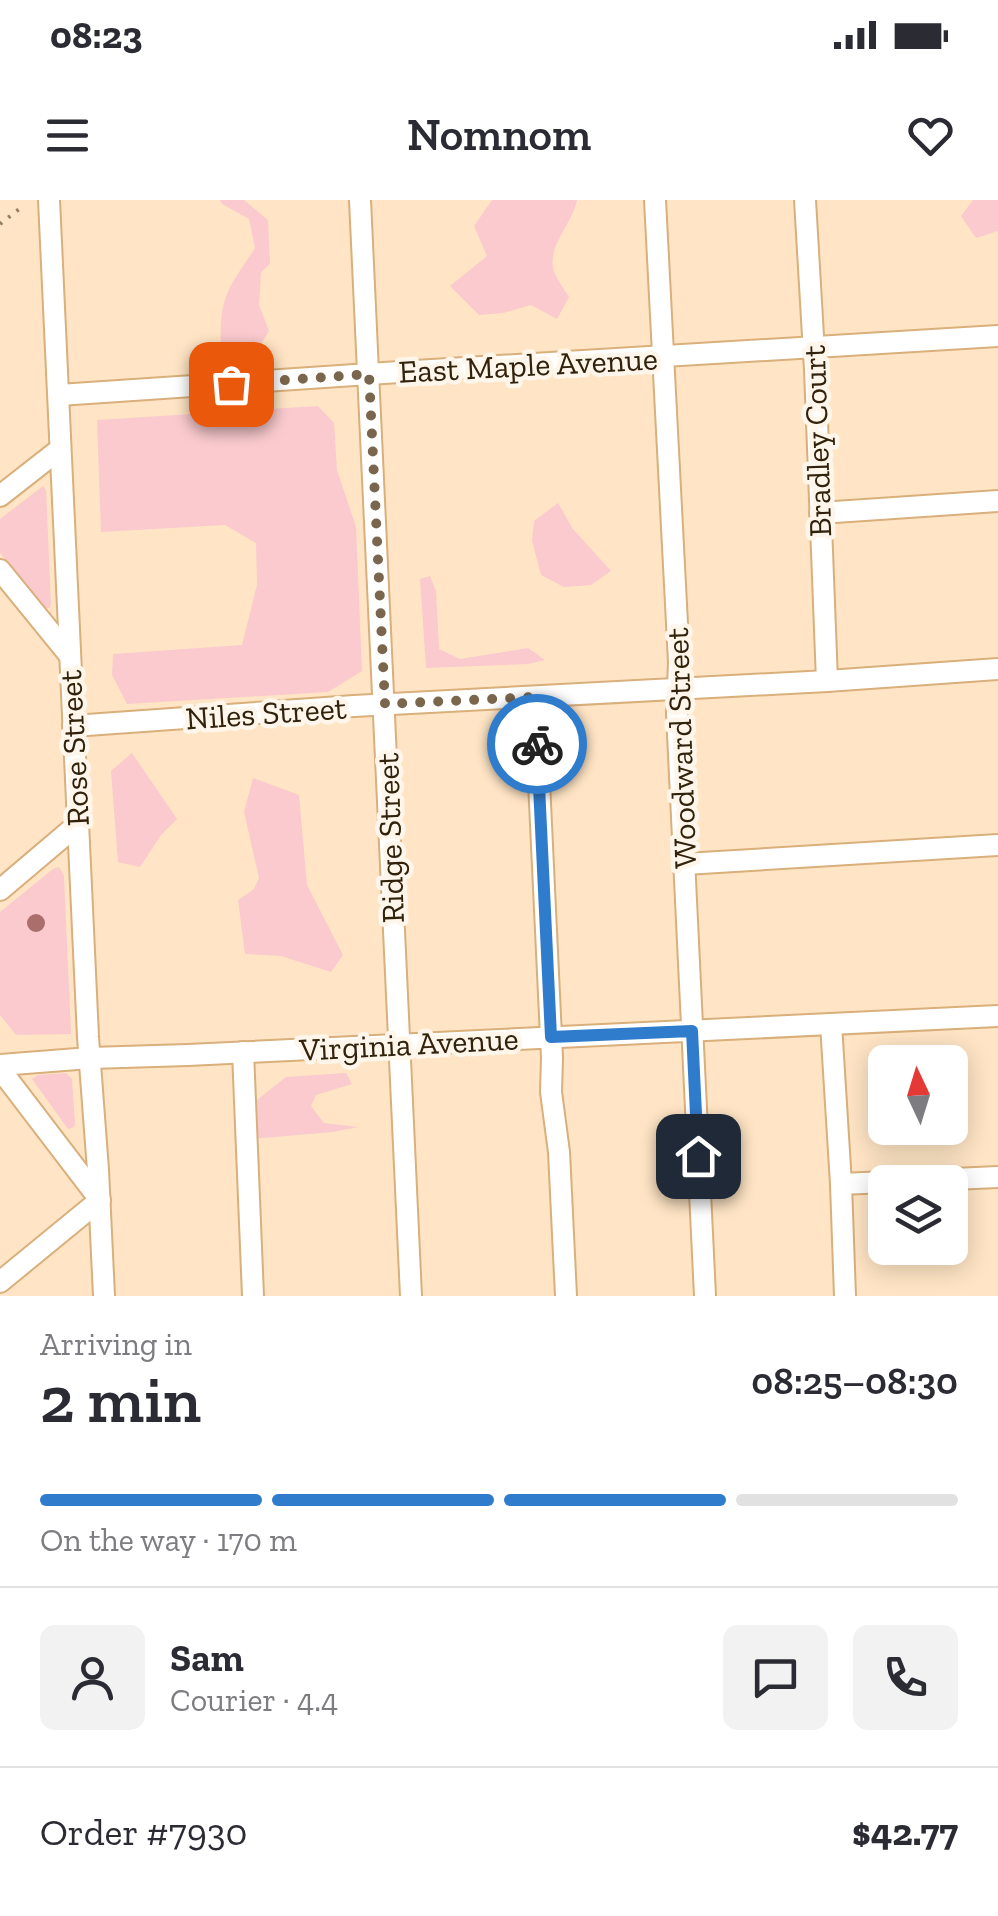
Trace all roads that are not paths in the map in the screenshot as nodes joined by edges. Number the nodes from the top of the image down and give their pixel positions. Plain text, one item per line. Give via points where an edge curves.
1 (49, 200) edge
2 (360, 200) edge
3 (656, 200) edge
4 (805, 200) edge
5 (998, 336) edge
6 (813, 347) junction
7 (664, 358) junction
8 (369, 374) junction
9 (59, 395) junction
10 (60, 449) junction
11 (0, 496) edge
12 (998, 501) edge
13 (820, 513) junction
14 (0, 570) edge
15 (70, 656) junction
16 (998, 668) edge
17 (827, 681) junction
18 (678, 688) junction
19 (535, 697) junction
20 (385, 704) junction
21 (74, 726) junction
22 (78, 824) junction
23 (998, 845) edge
24 (685, 864) junction
25 (0, 890) edge
26 (998, 1016) edge
27 (831, 1024) junction
28 (692, 1031) junction
29 (551, 1037) junction
30 (398, 1044) junction
31 (243, 1052) junction
32 (90, 1058) junction
33 (0, 1067) edge
34 (998, 1176) edge
35 (842, 1184) junction
36 (100, 1200) junction
37 (0, 1282) edge
38 (104, 1296) edge
39 (252, 1296) edge
40 (412, 1296) edge
41 (566, 1296) edge
42 (705, 1296) edge
43 (845, 1296) edge

1 - 9 street, Rose Street
2 - 8 street, Ridge Street
3 - 7 street, Woodward Street
4 - 6 street, Bradley Court
5 - 6 street, East Maple Avenue
6 - 7 street, East Maple Avenue
6 - 13 street, Bradley Court
7 - 8 street, East Maple Avenue
7 - 18 street, Woodward Street
8 - 9 street, East Maple Avenue
8 - 20 street, Ridge Street
9 - 10 street, Rose Street
10 - 11 street
10 - 15 street, Rose Street
12 - 13 street
13 - 17 street, Bradley Court
14 - 15 street
15 - 21 street, Rose Street
16 - 17 street, Niles Street
17 - 18 street, Niles Street
18 - 19 street, Niles Street
18 - 24 street, Woodward Street
19 - 20 street, Niles Street
19 - 29 street
20 - 21 street, Niles Street
20 - 30 street, Ridge Street
21 - 22 street, Rose Street
22 - 25 street
22 - 32 street, Rose Street
23 - 24 street
24 - 28 street, Woodward Street
26 - 27 street, Virginia Avenue
27 - 28 street, Virginia Avenue
27 - 35 street
28 - 29 street, Virginia Avenue
28 - 42 street, Woodward Street
29 - 30 street, Virginia Avenue
29 - 41 street
30 - 31 street, Virginia Avenue
30 - 40 street, Ridge Street
31 - 32 street, Virginia Avenue
31 - 39 street
32 - 33 street, Virginia Avenue
32 - 36 street, Rose Street
33 - 36 street
34 - 35 street
35 - 43 street
36 - 37 street
36 - 38 street, Rose Street

